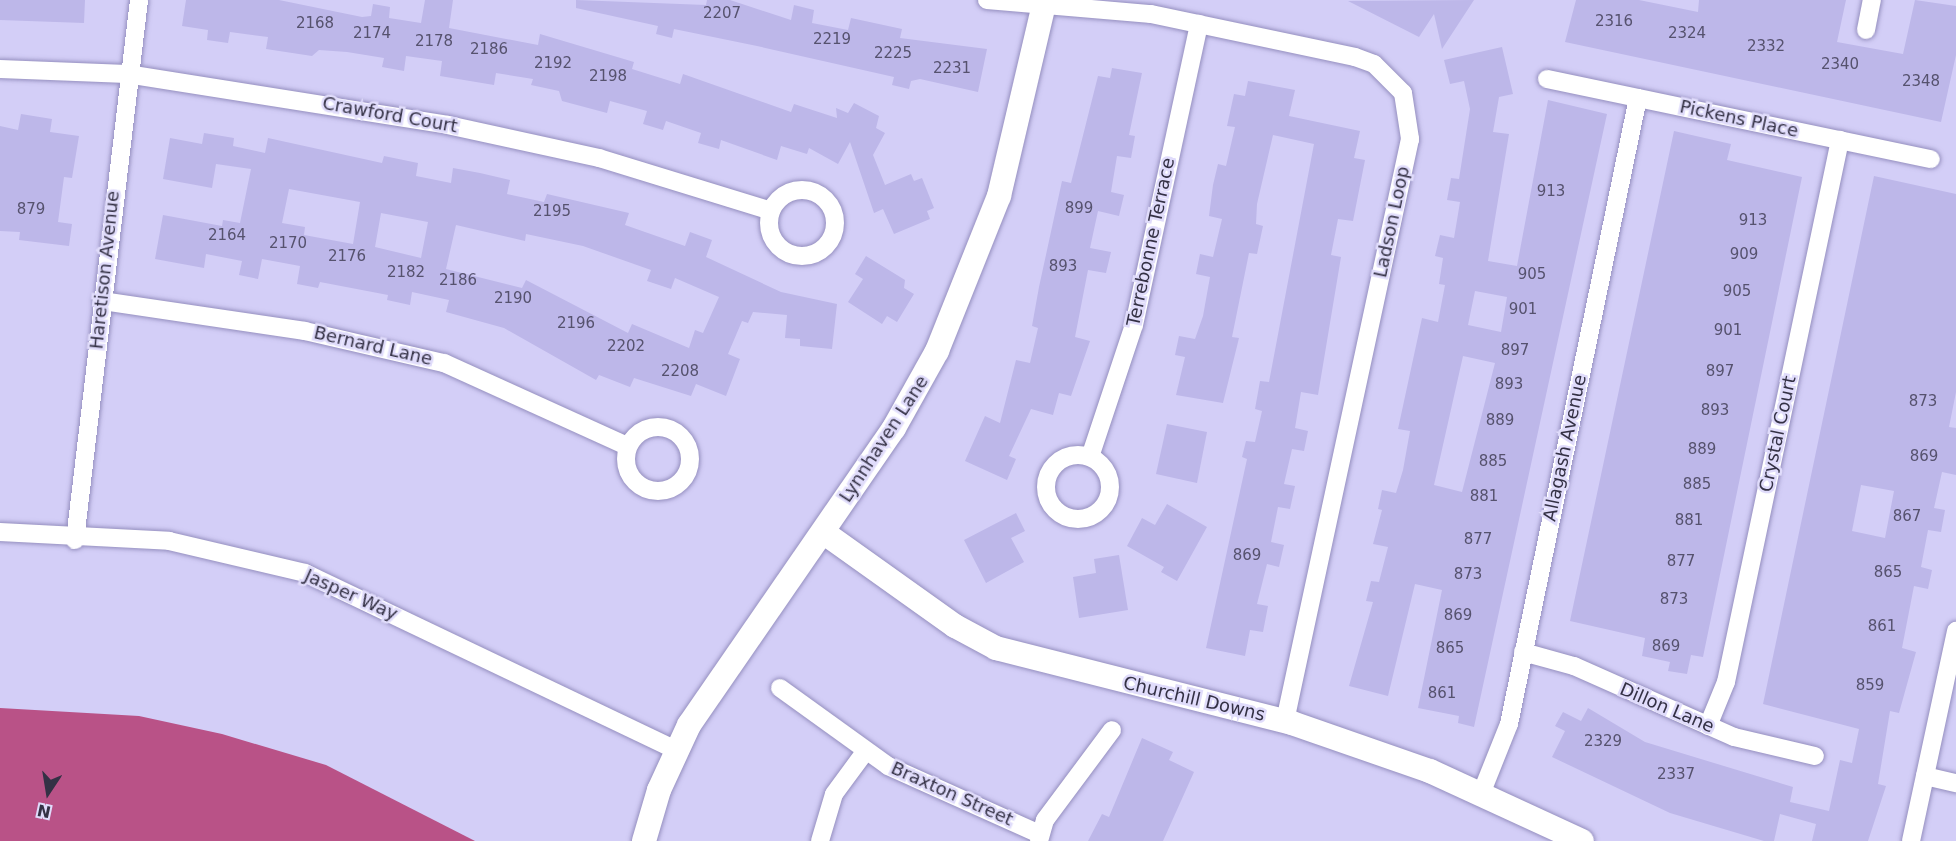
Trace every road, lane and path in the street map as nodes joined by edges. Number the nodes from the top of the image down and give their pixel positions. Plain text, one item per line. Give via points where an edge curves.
1 (139, 0) edge
2 (987, 0) edge
3 (1872, 0) edge
4 (1044, 4) edge
5 (1199, 24) junction
6 (1866, 30) dead end
7 (0, 69) edge
8 (127, 74) junction
9 (1547, 79) dead end
10 (1638, 98) junction
11 (1840, 140) junction
12 (1931, 159) dead end
13 (771, 211) dead end
14 (102, 301) junction
15 (627, 446) dead end
16 (1090, 457) dead end
17 (0, 532) edge
18 (823, 532) junction
19 (75, 540) junction
20 (1956, 631) edge
21 (1523, 652) junction
22 (780, 688) dead end
23 (1285, 721) junction
24 (1708, 726) junction
25 (1112, 730) dead end
26 (676, 750) junction
27 (865, 752) junction
28 (1815, 756) dead end
29 (1925, 776) junction
30 (1956, 783) edge
31 (1481, 794) junction
32 (1039, 837) edge
33 (644, 841) edge
34 (820, 841) edge
35 (1581, 841) edge
36 (1911, 841) edge

1 - 8 street, Haretison Avenue
2 - 4 street, Ladson Loop
3 - 6 street
4 - 5 street, Ladson Loop via 1151,14
4 - 18 street, Lynnhaven Lane via 999,196 960,303 911,400
5 - 16 street, Terrebonne Terrace via 1134,325
5 - 23 street, Ladson Loop via 1374,64 1403,93 1410,114 1410,139
7 - 8 street, Crawford Court
8 - 13 street, Crawford Court via 527,140
8 - 14 street, Haretison Avenue
9 - 10 street, Pickens Place
10 - 11 street, Pickens Place
10 - 21 street, Allagash Avenue
11 - 12 street, Pickens Place
11 - 24 street, Crystal Court via 1726,682
14 - 15 street, Bernard Lane via 305,331 444,363
14 - 19 street, Haretison Avenue
17 - 19 street, Jasper Way
18 - 23 street, Churchill Downs via 955,626 996,648
18 - 26 street, Lynnhaven Lane
19 - 26 street, Jasper Way via 180,543 305,573
20 - 29 street
21 - 24 street, Dillon Lane via 1574,666
21 - 31 street, Allagash Avenue via 1502,752
22 - 27 street, Braxton Street
23 - 31 street, Churchill Downs
24 - 28 street, Dillon Lane
25 - 32 street
26 - 33 street, Lynnhaven Lane
27 - 32 street, Braxton Street
27 - 34 street via 834,794
29 - 30 street
29 - 36 street
31 - 35 street, Churchill Downs

